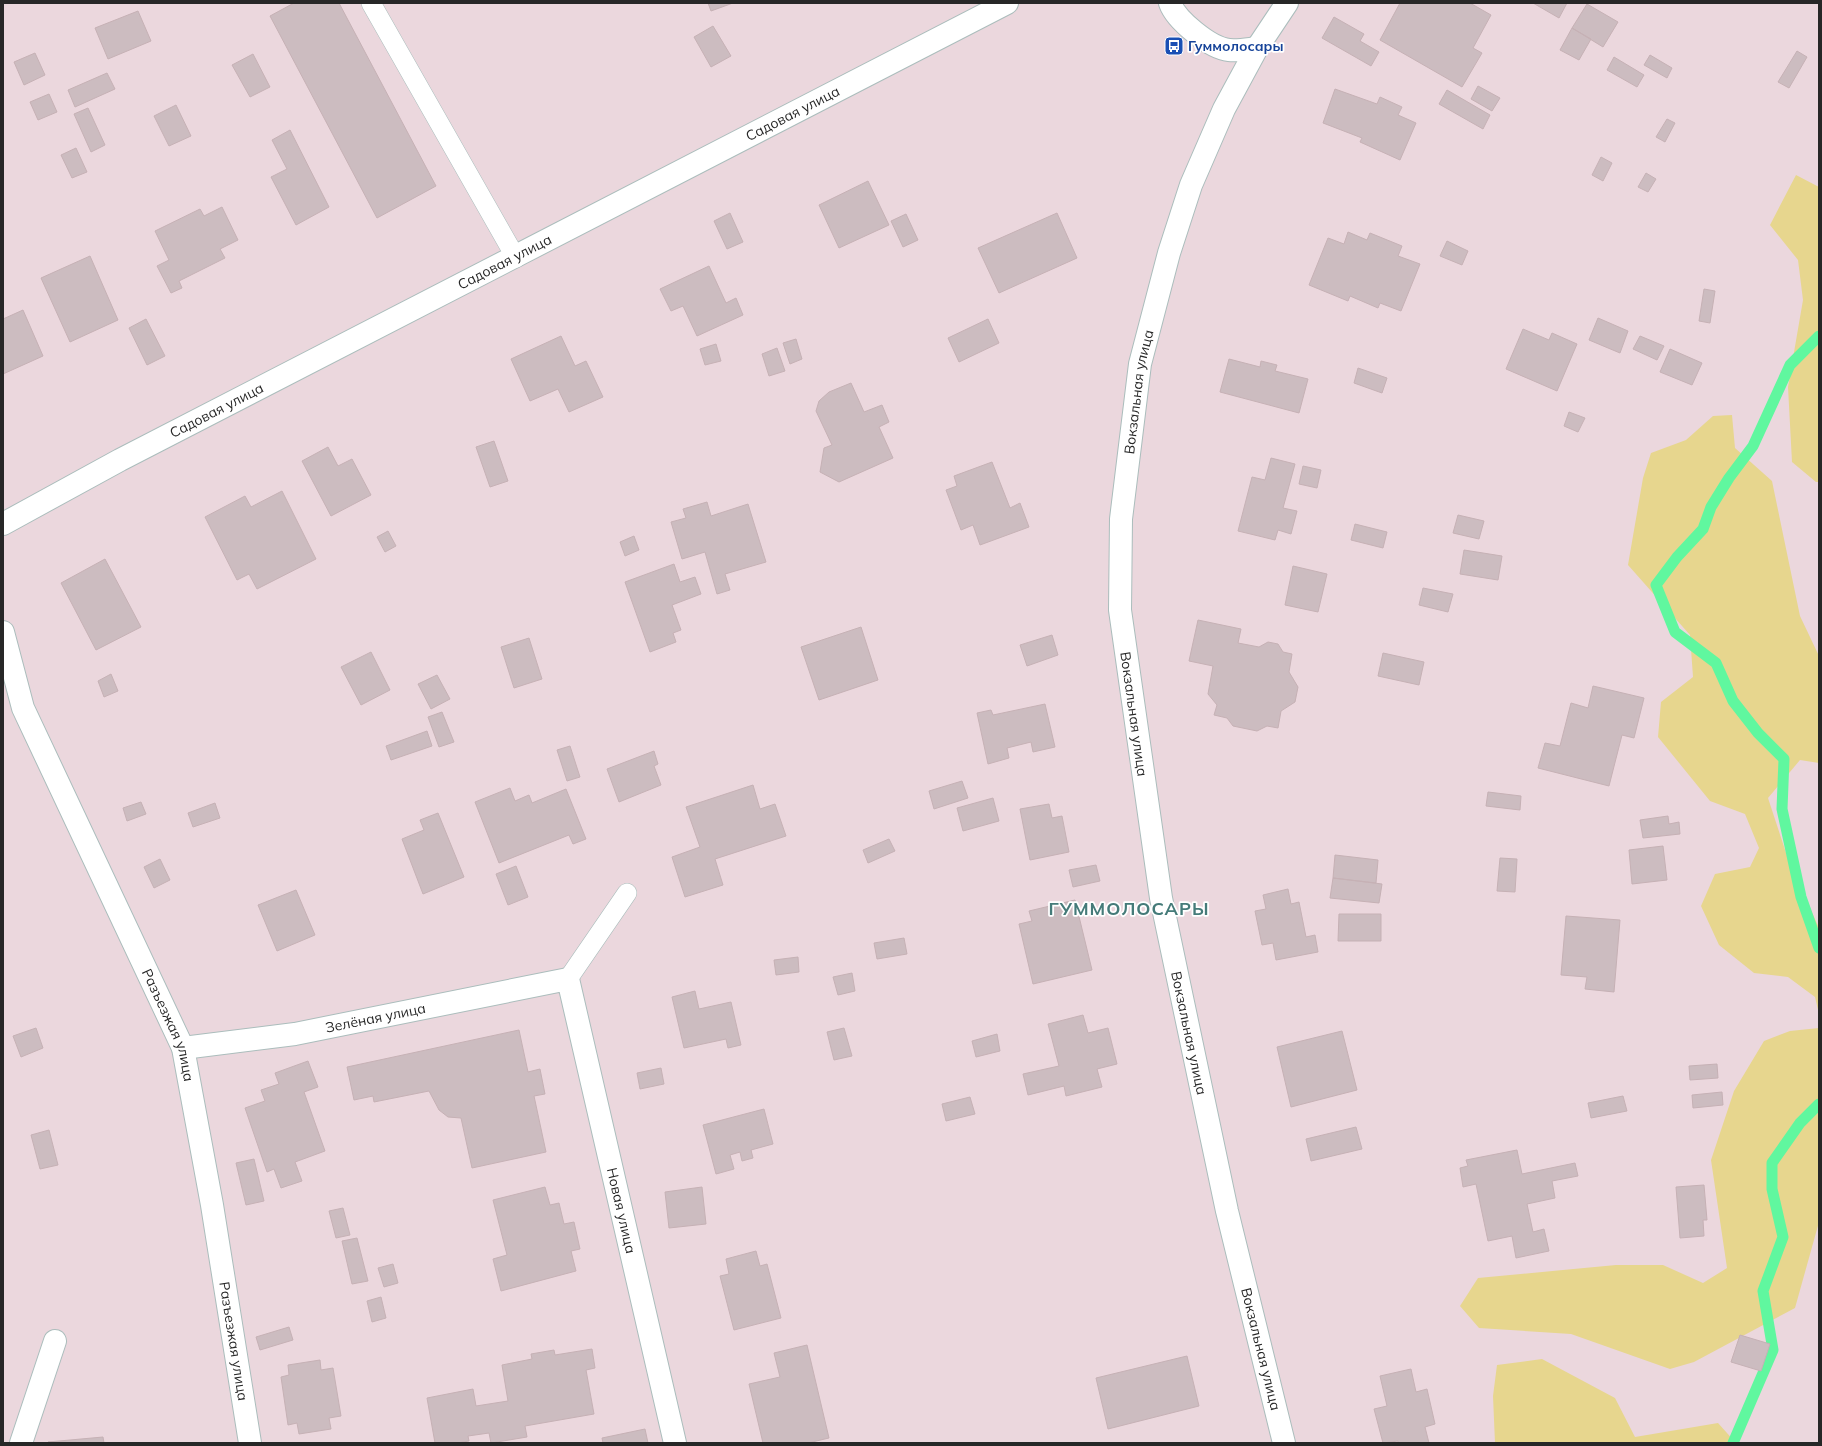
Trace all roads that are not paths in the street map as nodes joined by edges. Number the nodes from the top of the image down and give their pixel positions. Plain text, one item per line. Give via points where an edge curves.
1 (371, 3) edge
2 (1007, 3) edge
3 (1170, 3) edge
4 (1287, 3) edge
5 (1257, 48) junction
6 (516, 258) junction
7 (3, 524) edge
8 (3, 632) edge
9 (627, 893) dead end
10 (568, 979) junction
11 (183, 1048) junction
12 (55, 1340) dead end
13 (21, 1443) edge
14 (250, 1443) edge
15 (675, 1443) edge
16 (1284, 1443) edge

1 - 6 lane
2 - 6 street, Садовая улица
3 - 5 street via 1192,30 1208,42 1228,50
4 - 5 street, Вокзальная улица
5 - 16 street, Вокзальная улица via 1224,109 1191,186 1169,253 1140,364 1121,519 1120,610 1161,898 1227,1210
6 - 7 street, Садовая улица via 120,460
8 - 11 street, Разъезжая улица via 23,708
9 - 10 lane
10 - 11 street, Зелёная улица via 295,1034
10 - 15 street, Новая улица
11 - 14 street, Разъезжая улица via 212,1206
12 - 13 street

